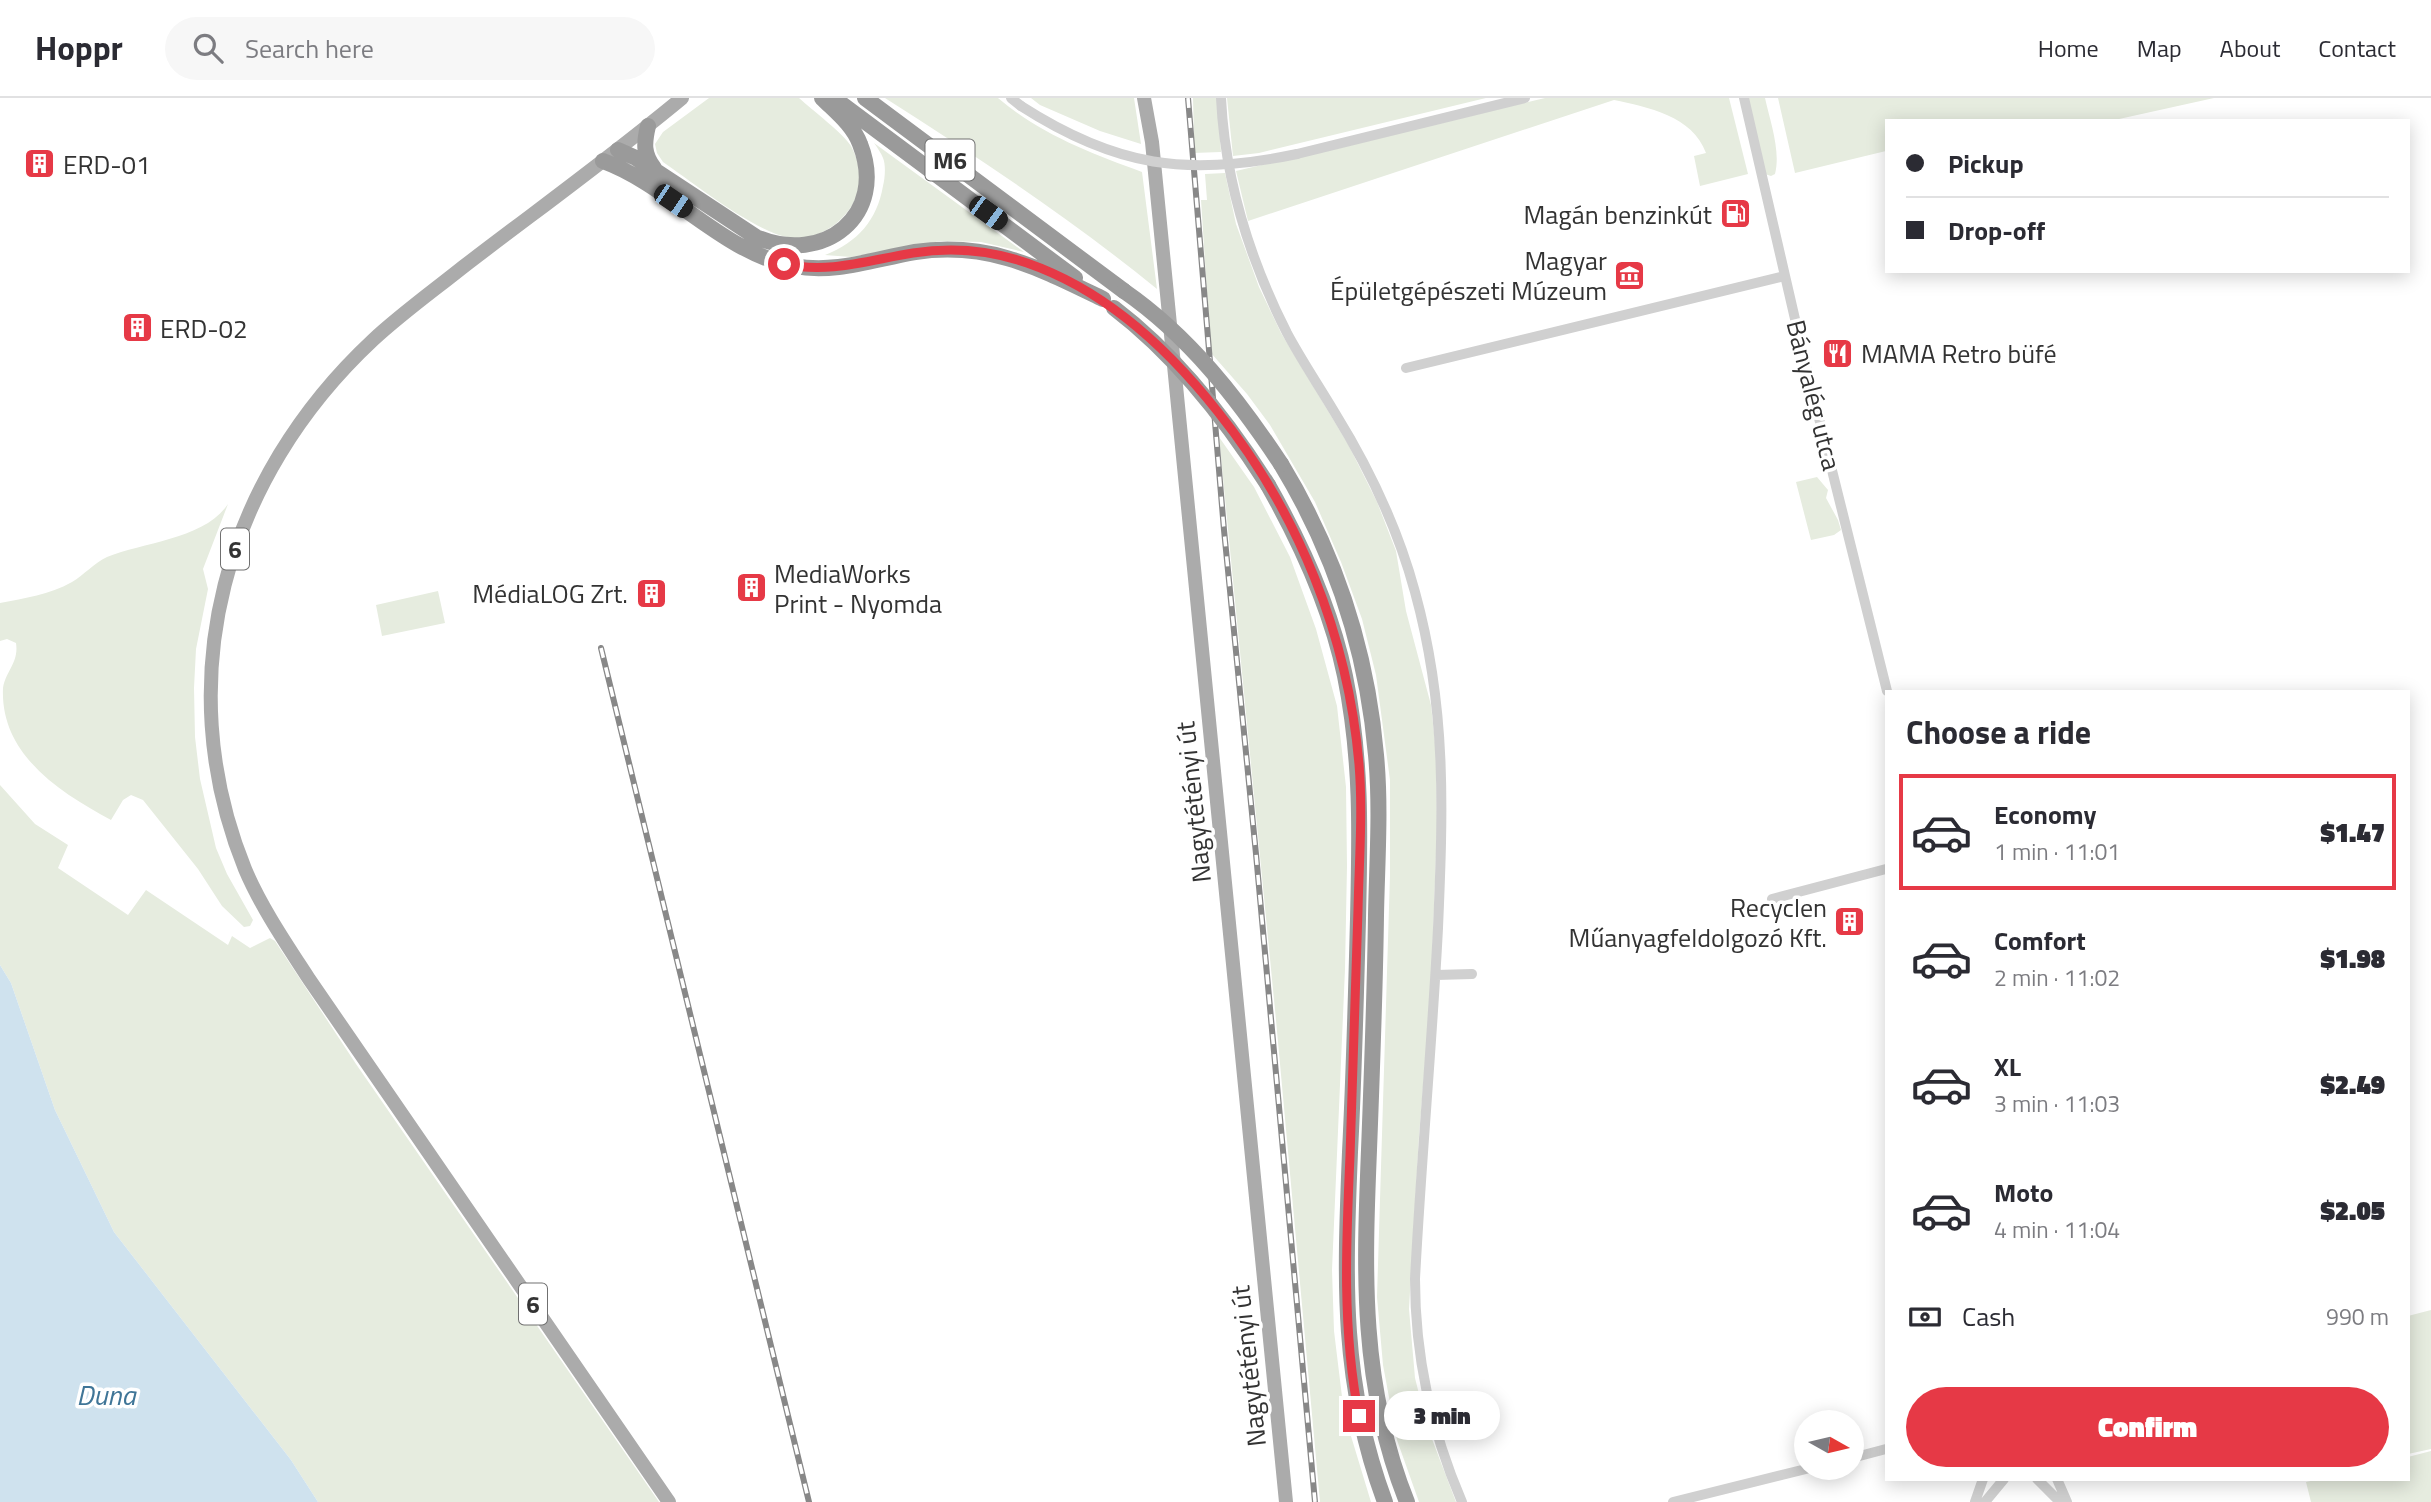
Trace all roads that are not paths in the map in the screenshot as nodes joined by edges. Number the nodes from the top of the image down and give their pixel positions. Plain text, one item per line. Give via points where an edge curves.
1 (681, 98) edge
2 (822, 98) edge
3 (833, 98) edge
4 (865, 98) edge
5 (1010, 98) edge
6 (1144, 98) edge
7 (1222, 98) edge
8 (1525, 98) edge
9 (1744, 98) edge
10 (649, 126) junction
11 (618, 150) junction
12 (603, 162) junction
13 (655, 170) junction
14 (634, 175) junction
15 (1785, 276) junction
16 (1108, 304) junction
17 (1406, 368) dead end
18 (1887, 690) edge
19 (1885, 869) edge
20 (1772, 899) dead end
21 (1472, 974) dead end
22 (1436, 975) junction
23 (1885, 1449) edge
24 (1864, 1455) edge
25 (1794, 1472) edge
26 (1982, 1481) edge
27 (2002, 1481) edge
28 (2039, 1481) edge
29 (2058, 1481) edge
30 (669, 1502) edge
31 (1286, 1502) edge
32 (1385, 1502) edge
33 (1407, 1502) edge
34 (1462, 1502) edge
35 (1673, 1502) edge
36 (1975, 1502) edge
37 (1985, 1502) edge
38 (2060, 1502) edge
39 (2067, 1502) edge

1 - 10 main road, 6
2 - 13 highway via 859,141 866,171 856,212 828,240 791,247 766,241
3 - 16 highway, M6
4 - 33 highway, M6, bridge via 1163,320 1182,339 1240,406 1281,464 1321,537 1343,592 1361,654 1378,789 1366,1315 1378,1412
5 - 8 street, bridge via 1076,138 1128,157 1206,167 1297,154
6 - 31 main road, Nagytétényi út via 1152,142
7 - 22 street via 1235,197 1258,268 1289,337 1379,495 1427,639 1442,748
9 - 15 street, Bányalég utca
10 - 11 main road, 6
10 - 13 highway via 645,150
11 - 12 main road, 6
11 - 13 highway
11 - 14 highway
12 - 14 highway
12 - 30 main road, 6 via 373,340 303,416 268,472 243,525 224,584 212,652 211,722 230,822 246,870 276,925
14 - 16 highway via 750,251 784,264 836,268 918,252 970,251 1032,265
15 - 17 street
15 - 18 street, Bányalég utca
16 - 32 highway, M6, bridge via 1153,341 1211,403 1244,447 1303,550 1345,675 1359,764 1360,841 1346,1315 1359,1416
19 - 20 street
21 - 22 street
22 - 34 street via 1415,1314 1420,1369 1434,1427
23 - 24 street
25 - 35 street
26 - 36 street
27 - 37 street
28 - 38 street
29 - 39 street

